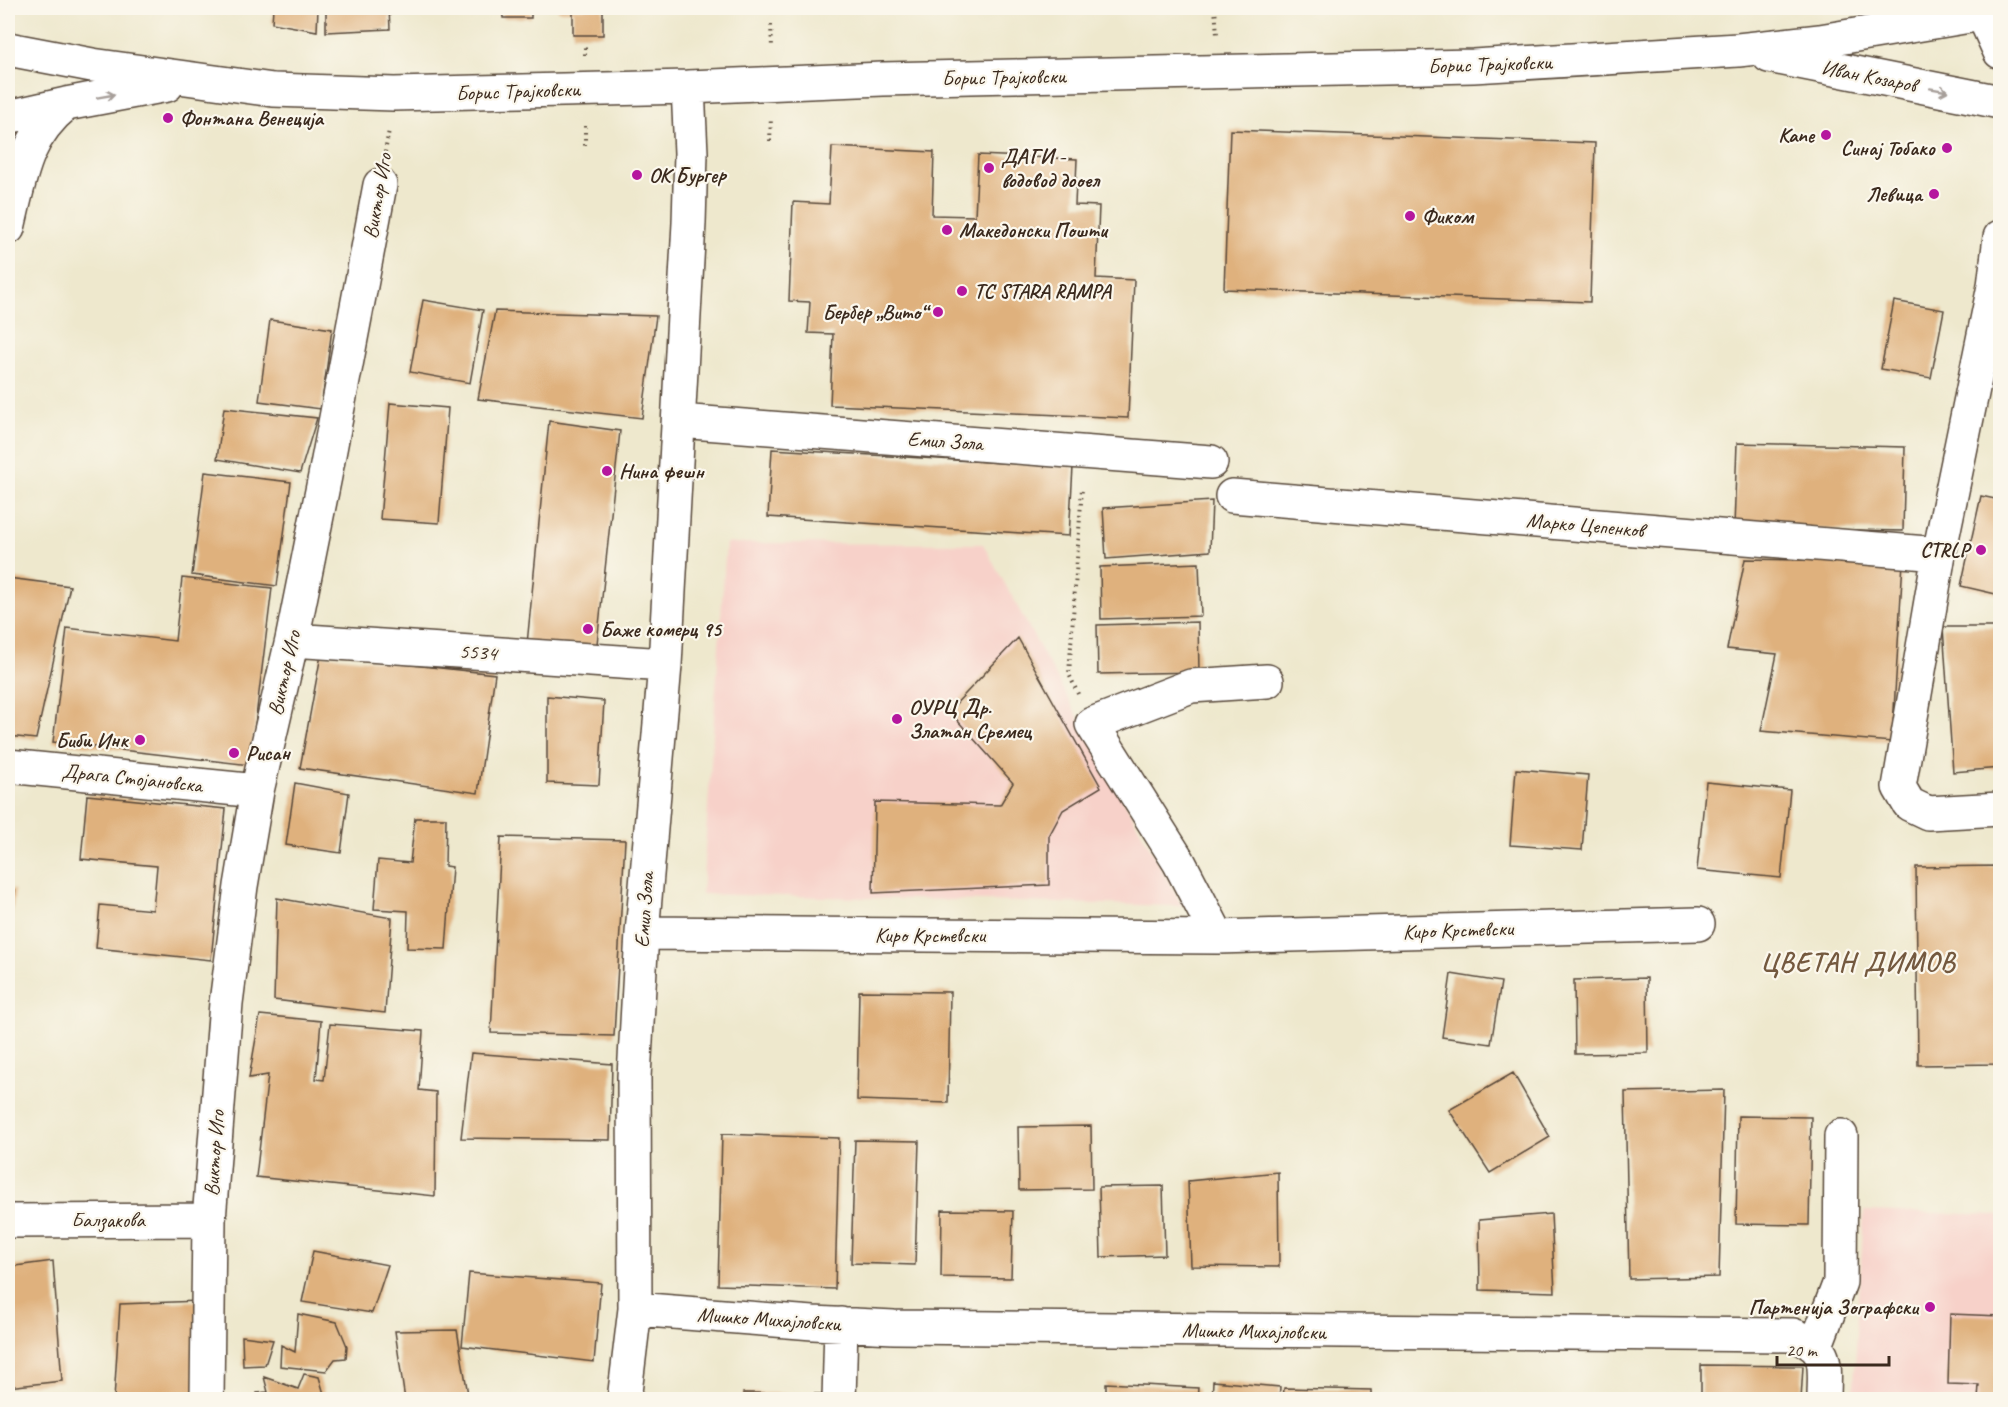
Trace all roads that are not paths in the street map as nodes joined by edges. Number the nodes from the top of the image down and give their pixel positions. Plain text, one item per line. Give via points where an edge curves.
1 (1987, 11) edge
2 (8, 49) edge
3 (1737, 50) junction
4 (2001, 52) edge
5 (195, 81) junction
6 (688, 87) junction
7 (2001, 102) edge
8 (66, 104) junction
9 (8, 117) edge
10 (380, 185) road end
11 (8, 228) edge
12 (2001, 237) edge
13 (679, 421) junction
14 (1211, 462) dead end
15 (1232, 496) dead end
16 (1939, 554) junction
17 (292, 640) junction
18 (665, 664) junction
19 (1267, 681) dead end
20 (8, 766) edge
21 (257, 791) junction
22 (2001, 809) edge
23 (1698, 924) dead end
24 (642, 933) junction
25 (1218, 937) junction
26 (1841, 1137) dead end
27 (209, 1220) junction
28 (8, 1221) edge
29 (635, 1308) junction
30 (841, 1324) junction
31 (1816, 1345) junction
32 (207, 1400) edge
33 (624, 1400) edge
34 (839, 1400) edge
35 (1824, 1400) edge

1 - 3 street, Борис Трајковски via 1820,41
1 - 4 street
2 - 5 street, Борис Трајковски
3 - 6 street, Борис Трајковски via 1473,66
3 -> 7 street, Иван Козаров
5 - 6 street, Борис Трајковски via 273,90 394,94
8 -> 5 street
6 - 13 street, Емил Зола via 691,153
8 - 9 street
8 - 11 street via 35,137
10 - 17 street, Виктор Иго
12 - 16 street
13 - 14 street, Емил Зола
13 - 18 street, Емил Зола
15 - 16 street, Марко Цепенков
16 - 22 street via 1899,787 1909,804 1928,813
17 - 18 street, 5534
17 - 21 street, Виктор Иго
18 - 24 street, Емил Зола
19 - 25 street via 1191,686 1092,724 1179,862
20 - 21 street, Драга Стојановска
21 - 27 street, Виктор Иго via 225,1003
23 - 25 street, Киро Крстевски
24 - 25 street, Киро Крстевски
24 - 29 street, Емил Зола via 634,1077
26 - 31 street via 1840,1282
27 - 28 street, Балзакова
27 - 32 street, Виктор Иго
29 - 30 street, Мишко Михајловски
29 - 33 street, Емил Зола
30 - 31 street, Мишко Михајловски via 1793,1335
30 - 34 street
31 - 35 street via 1822,1356

